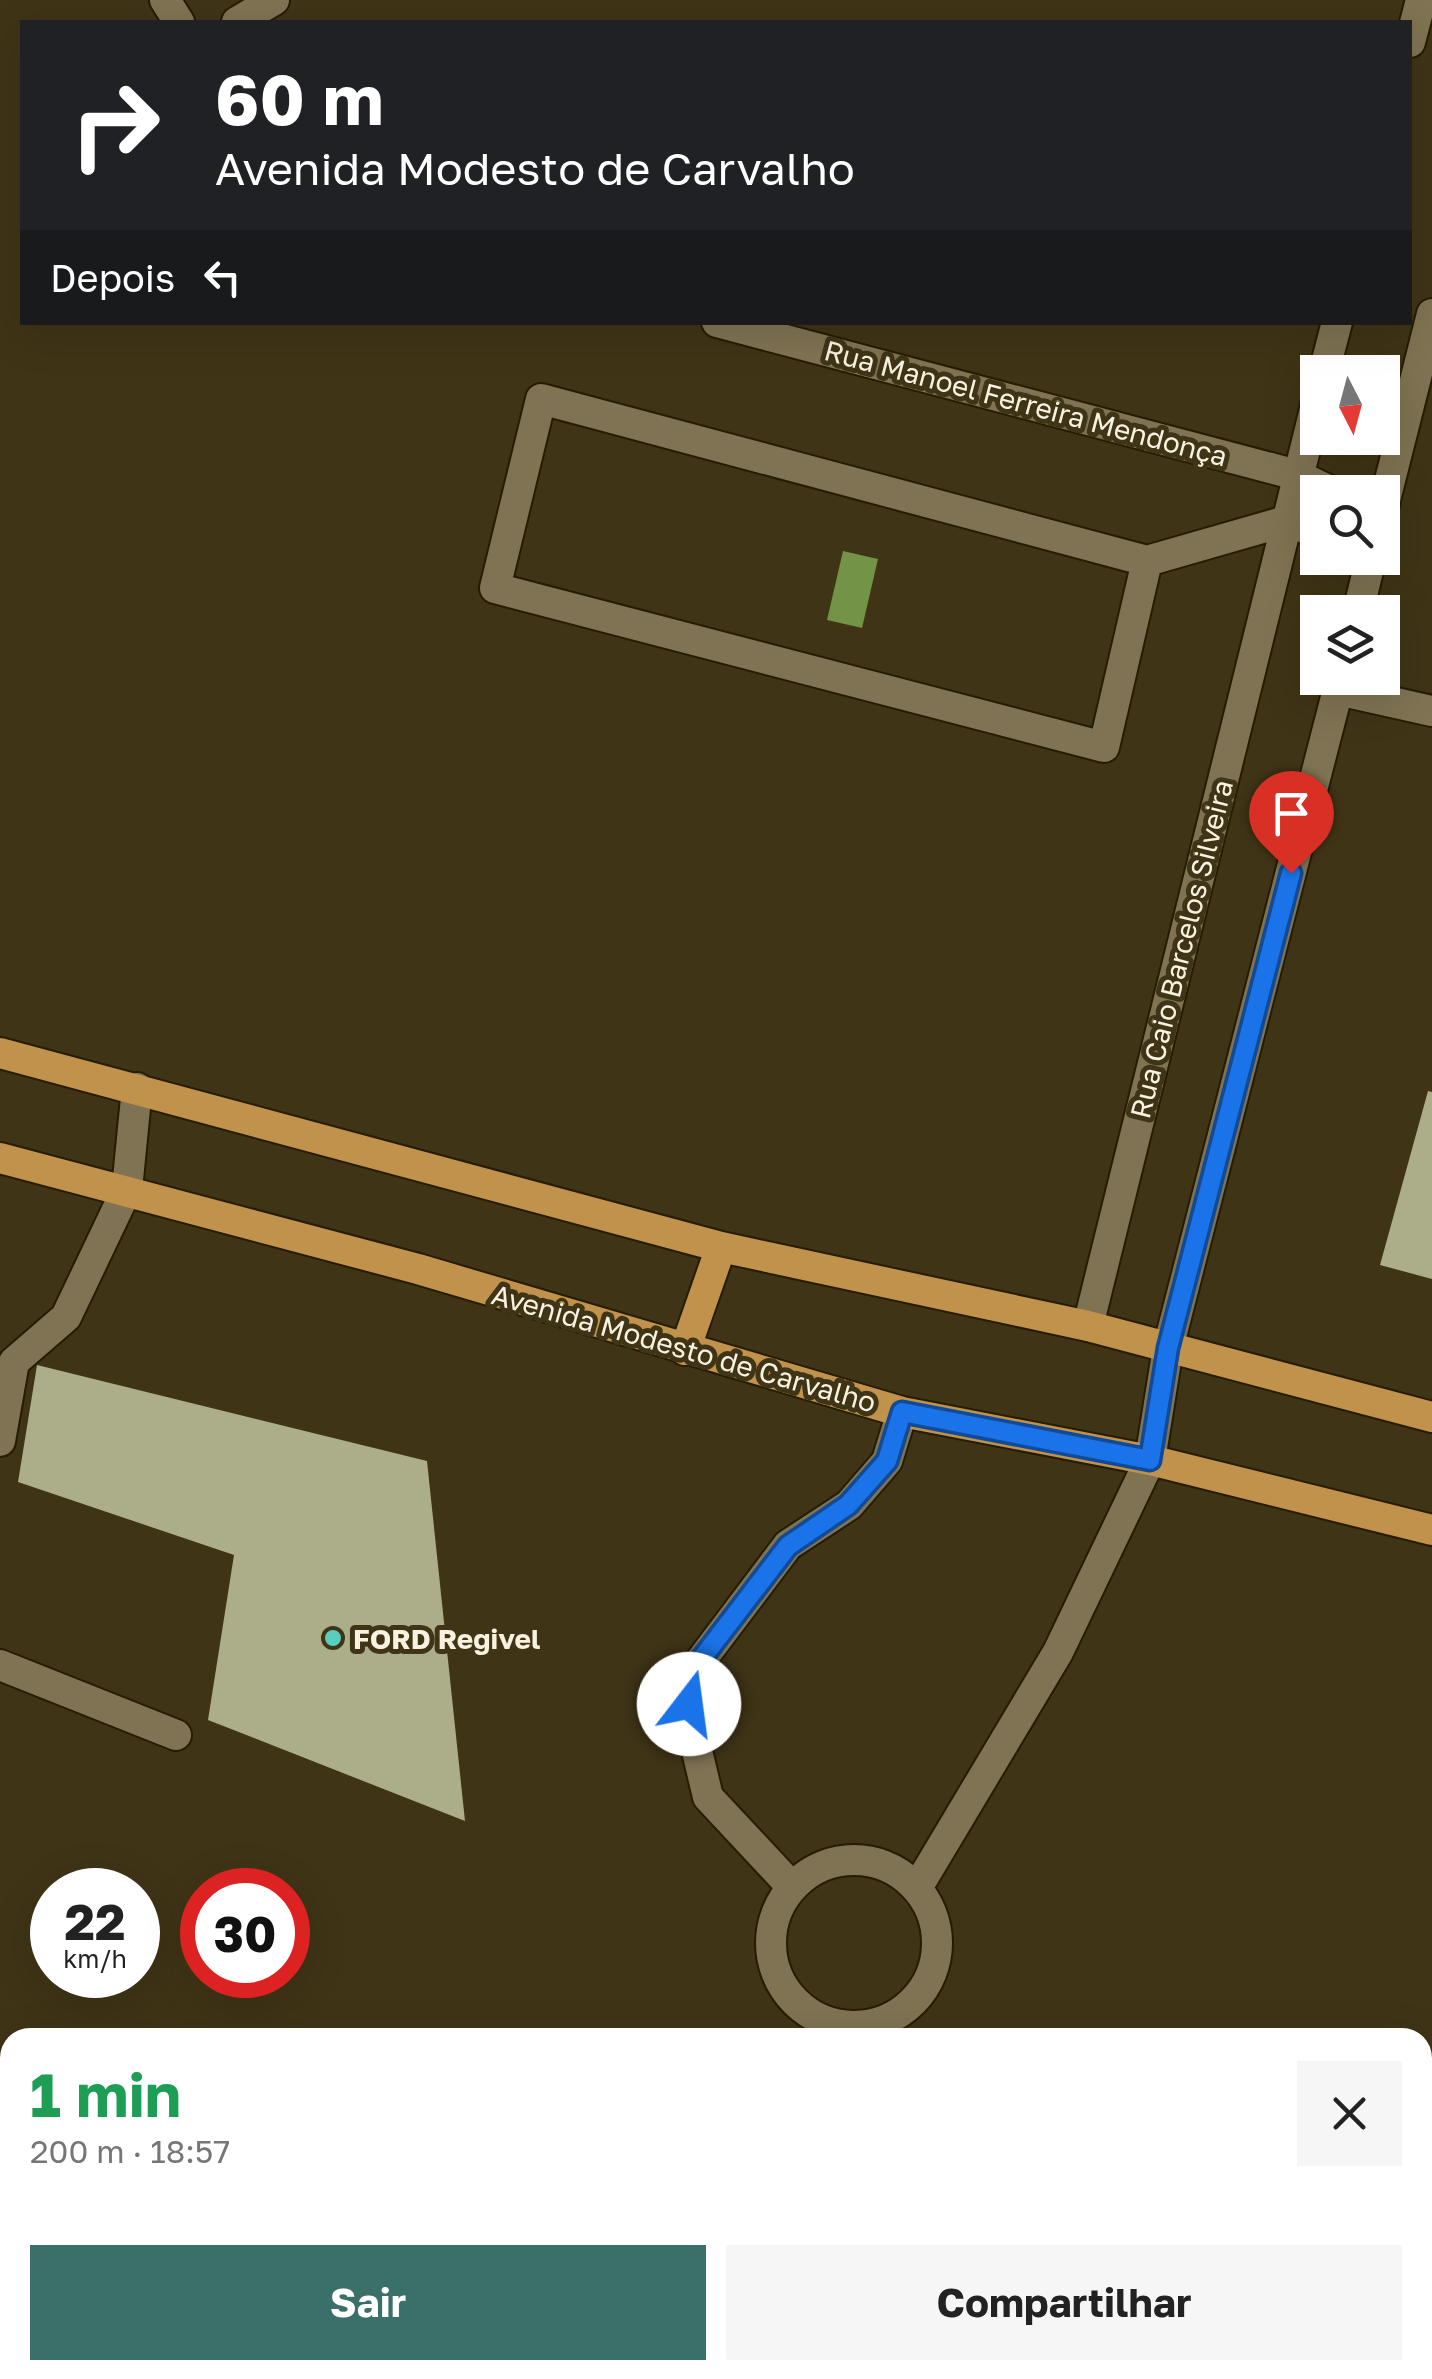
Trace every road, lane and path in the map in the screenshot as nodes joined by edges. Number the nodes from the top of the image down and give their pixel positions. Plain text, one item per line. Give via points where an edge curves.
1 (274, 0) edge
2 (1421, 0) edge
3 (240, 20) edge
4 (1412, 34) edge
5 (1432, 314) edge
6 (728, 325) edge
7 (1336, 325) edge
8 (1328, 355) edge
9 (1303, 455) edge
10 (1298, 474) junction
11 (1391, 475) edge
12 (1286, 522) junction
13 (1300, 527) edge
14 (1147, 560) junction
15 (1337, 695) edge
16 (1376, 695) edge
17 (1432, 712) edge
18 (0, 1054) edge
19 (137, 1088) junction
20 (0, 1158) edge
21 (127, 1189) junction
22 (721, 1246) junction
23 (1088, 1326) junction
24 (1168, 1348) junction
25 (685, 1350) junction
26 (902, 1412) junction
27 (1432, 1417) edge
28 (0, 1441) edge
29 (1150, 1460) junction
30 (1432, 1530) edge
31 (0, 1665) edge
32 (176, 1735) dead end
33 (792, 1887) junction
34 (917, 1888) junction
35 (862, 2028) edge
36 (885, 2028) edge

1 - 3 street
2 - 4 street
5 - 11 street
6 - 10 street, Rua Manoel Ferreira Mendonça
7 - 8 street
9 - 10 street, Rua Caio Barcelos Silveira
10 - 12 street, Rua Caio Barcelos Silveira
12 - 13 street
12 - 14 street
12 - 23 street, Rua Caio Barcelos Silveira
14 - 14 street via 541,399 495,588 1104,747
15 - 24 street
16 - 17 street
18 - 19 main road
19 - 21 street
19 - 22 main road
20 - 21 main road, Avenida Modesto de Carvalho
21 - 25 main road, Avenida Modesto de Carvalho
21 - 28 street via 66,1317 14,1362
22 - 23 main road
22 - 25 main road
23 - 24 main road
24 - 27 main road
24 - 29 street
25 - 26 main road, Avenida Modesto de Carvalho
26 - 29 main road, Avenida Modesto de Carvalho
26 - 33 street via 887,1461 848,1505 788,1546 686,1679 708,1796
29 - 30 main road, Avenida Modesto de Carvalho
29 - 34 street via 1058,1652
31 - 32 street
33 - 34 street via 814,1870 869,1861 896,1870
33 - 35 street via 770,1936 783,1988 825,2022
34 - 36 street via 935,1925 935,1966 923,1992

